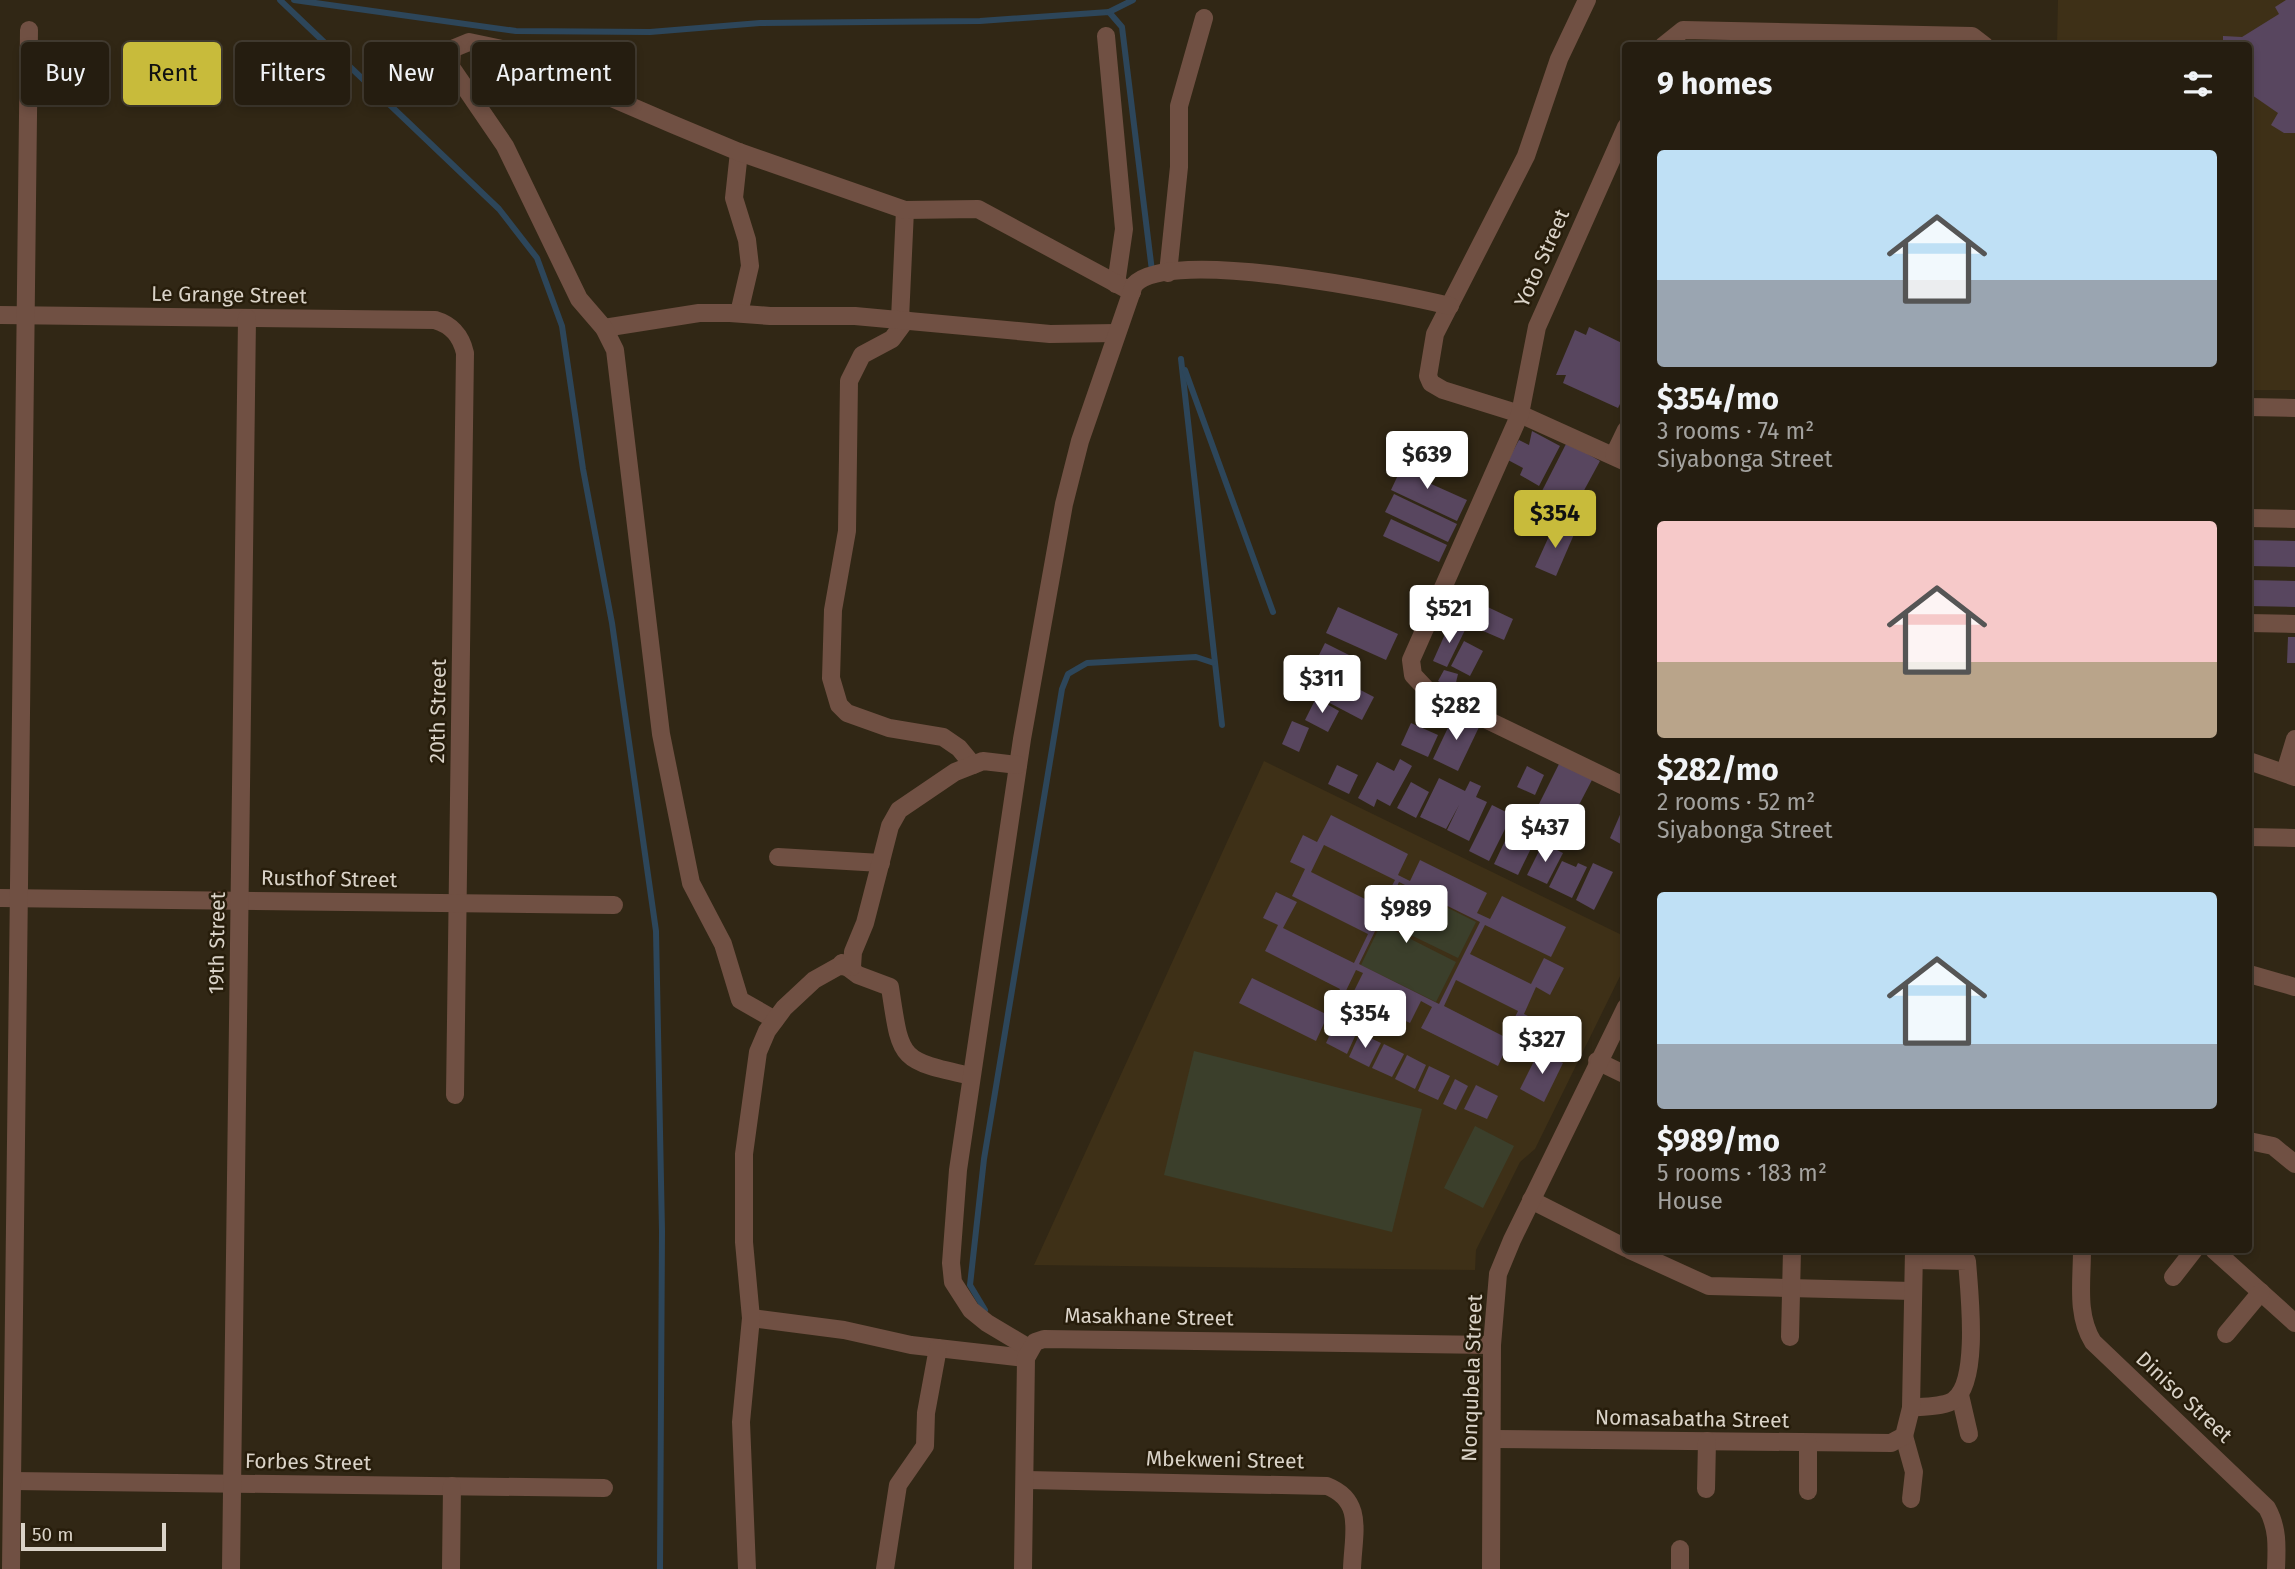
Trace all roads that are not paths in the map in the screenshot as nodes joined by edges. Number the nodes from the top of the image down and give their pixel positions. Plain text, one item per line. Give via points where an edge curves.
1 (1587, 0) edge
2 (1204, 18) dead end
3 (29, 30) dead end
4 (1106, 36) dead end
5 (1668, 42) edge
6 (1980, 42) edge
7 (1622, 136) edge
8 (738, 152) junction
9 (905, 211) junction
10 (1168, 273) junction
11 (1124, 288) junction
12 (1450, 306) junction
13 (739, 313) junction
14 (0, 315) edge
15 (27, 315) junction
16 (247, 318) junction
17 (903, 319) junction
18 (604, 328) junction
19 (455, 331) joint
20 (1116, 333) junction
21 (2252, 407) edge
22 (2295, 408) edge
23 (1520, 414) junction
24 (1620, 459) edge
25 (2252, 519) edge
26 (2295, 519) edge
27 (2252, 623) edge
28 (2295, 624) edge
29 (2295, 739) edge
30 (2252, 762) edge
31 (973, 765) junction
32 (1018, 765) junction
33 (2290, 775) edge
34 (1622, 785) edge
35 (2293, 836) edge
36 (2252, 837) edge
37 (778, 857) dead end
38 (881, 863) junction
39 (0, 898) edge
40 (20, 898) junction
41 (240, 900) junction
42 (458, 903) junction
43 (614, 905) dead end
44 (844, 965) junction
45 (2252, 975) edge
46 (2295, 987) edge
47 (1622, 1014) edge
48 (775, 1020) junction
49 (1597, 1061) junction
50 (1622, 1073) edge
51 (971, 1076) junction
52 (455, 1095) dead end
53 (2252, 1142) edge
54 (2295, 1164) edge
55 (1531, 1200) junction
56 (1622, 1246) edge
57 (1637, 1253) edge
58 (1792, 1253) edge
59 (2082, 1253) edge
60 (2192, 1253) edge
61 (2217, 1253) edge
62 (1914, 1255) edge
63 (1967, 1255) edge
64 (2173, 1277) dead end
65 (1791, 1290) junction
66 (1913, 1291) junction
67 (2261, 1292) junction
68 (751, 1318) junction
69 (2295, 1323) edge
70 (2226, 1334) dead end
71 (1790, 1337) dead end
72 (1492, 1345) junction
73 (938, 1349) junction
74 (1028, 1353) junction
75 (1960, 1395) junction
76 (1911, 1408) junction
77 (1969, 1434) dead end
78 (1493, 1439) junction
79 (1898, 1440) junction
80 (1707, 1441) junction
81 (1808, 1443) junction
82 (1026, 1480) junction
83 (12, 1481) junction
84 (233, 1483) junction
85 (452, 1486) junction
86 (604, 1488) dead end
87 (1706, 1489) dead end
88 (1808, 1491) dead end
89 (1911, 1499) dead end
90 (1680, 1549) dead end
91 (11, 1569) edge
92 (231, 1569) edge
93 (451, 1569) edge
94 (747, 1569) edge
95 (885, 1569) edge
96 (1023, 1569) edge
97 (1352, 1569) edge
98 (1491, 1569) edge
99 (1680, 1569) edge
100 (2276, 1569) edge

1 - 12 street via 1559,59 1526,156
2 - 10 street via 1179,106
3 - 15 street
4 - 11 street via 1124,229
5 - 6 street via 1683,30 1972,36
7 - 23 street, Yoto Street via 1537,327
8 - 9 street
8 - 13 street via 734,198 750,266
8 - 18 street via 593,90 549,59 469,42 452,49 451,67 505,146 579,299
9 - 11 street via 978,209
9 - 17 street
10 - 11 street
10 - 12 street via 1301,276
11 - 20 street
12 - 23 street via 1434,334 1428,380 1443,390
13 - 17 street
13 - 18 street via 699,313
14 - 15 street, Le Grange Street
15 - 16 street, Le Grange Street
15 - 40 street
16 - 19 street, Le Grange Street via 435,320
16 - 41 street, 19th Street
17 - 20 street via 1049,334
17 - 31 street via 892,340 862,355 849,381 847,531 833,610 831,678 839,705 847,713 890,728 943,737
18 - 48 street via 615,350 661,734 691,883 723,944 740,1000
19 - 42 street, 20th Street via 466,353
20 - 32 street via 1064,504
21 - 22 street
23 - 24 street
23 - 34 street, Yoto Street via 1413,650 1413,675 1429,692
25 - 26 street
27 - 28 street
29 - 33 street
30 - 33 street
31 - 32 street via 983,761
31 - 38 street via 934,783 899,810
32 - 51 street
35 - 36 street
37 - 38 street
38 - 44 street via 852,967
39 - 40 street, Rusthof Street
40 - 41 street, Rusthof Street
40 - 83 street
41 - 42 street, Rusthof Street
41 - 84 street, 19th Street
42 - 43 street, Rusthof Street
42 - 52 street, 20th Street
44 - 48 street via 814,980
44 - 51 street via 890,987 899,1044 921,1065
45 - 46 street
47 - 49 street, Nonqubela Street
48 - 68 street via 758,1052 744,1154 744,1242
49 - 50 street
49 - 55 street, Nonqubela Street
51 - 74 street via 958,1170 953,1282 971,1310
53 - 54 street via 2273,1146
55 - 56 street
55 - 72 street, Nonqubela Street via 1501,1263
57 - 65 street via 1709,1286
58 - 65 street
59 - 100 street, Diniso Street via 2083,1321 2093,1342 2267,1508 2277,1536
60 - 64 street
61 - 67 street
62 - 63 street
62 - 66 street
63 - 75 street via 1973,1332
65 - 66 street
65 - 71 street
66 - 76 street
67 - 69 street
67 - 70 street
68 - 73 street
68 - 94 street via 741,1422
72 - 74 street, Masakhane Street via 1044,1339
72 - 78 street, Nonqubela Street
73 - 74 street
73 - 95 street via 925,1446 898,1485
74 - 82 street
75 - 76 street via 1952,1402
75 - 77 street
76 - 79 street
78 - 80 street, Nomasabatha Street
78 - 98 street, Nonqubela Street
79 - 81 street, Nomasabatha Street
79 - 89 street via 1914,1472
80 - 81 street, Nomasabatha Street
80 - 87 street
81 - 88 street
82 - 96 street
82 - 97 street, Mbekweni Street via 1327,1486 1353,1506
83 - 84 street, Forbes Street
83 - 91 street
84 - 85 street, Forbes Street
84 - 92 street, 19th Street
85 - 86 street, Forbes Street
85 - 93 street
90 - 99 street

